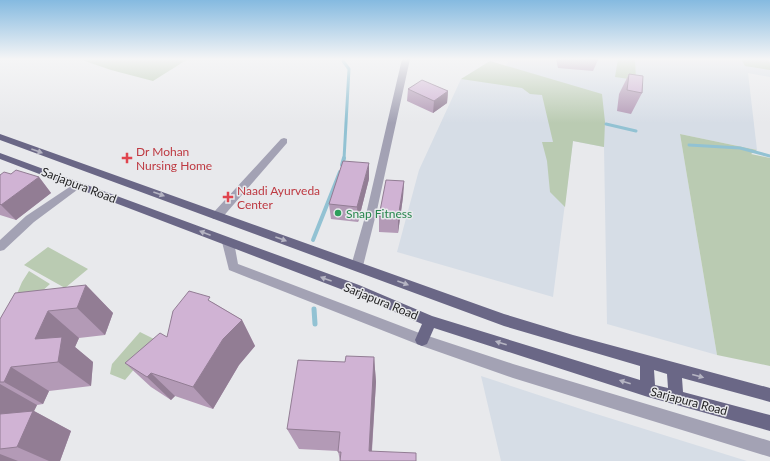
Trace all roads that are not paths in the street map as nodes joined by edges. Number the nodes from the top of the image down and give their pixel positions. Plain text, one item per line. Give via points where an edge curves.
1 (401, 81) edge
2 (0, 137) edge
3 (284, 141) dead end
4 (0, 156) edge
5 (77, 184) junction
6 (217, 216) junction
7 (228, 242) junction
8 (0, 247) edge
9 (357, 266) junction
10 (430, 320) junction
11 (422, 340) junction
12 (647, 361) junction
13 (674, 369) junction
14 (648, 390) junction
15 (770, 394) edge
16 (676, 397) junction
17 (770, 423) edge
18 (770, 449) edge

1 - 9 street
2 -> 6 main road, Sarjapura Road
3 - 6 street
4 - 5 main road, Sarjapura Road
7 -> 5 main road, Sarjapura Road
5 - 8 street via 30,219
6 -> 9 main road, Sarjapura Road
10 -> 7 main road, Sarjapura Road
7 - 11 street via 233,267
9 -> 12 main road, Sarjapura Road via 504,320
10 - 11 main road
14 -> 10 main road, Sarjapura Road
11 - 18 street via 514,371
12 - 13 main road, Sarjapura Road
12 - 14 main road
13 -> 15 main road, Sarjapura Road
13 - 16 main road
14 - 16 main road, Sarjapura Road
16 - 17 main road, Sarjapura Road

